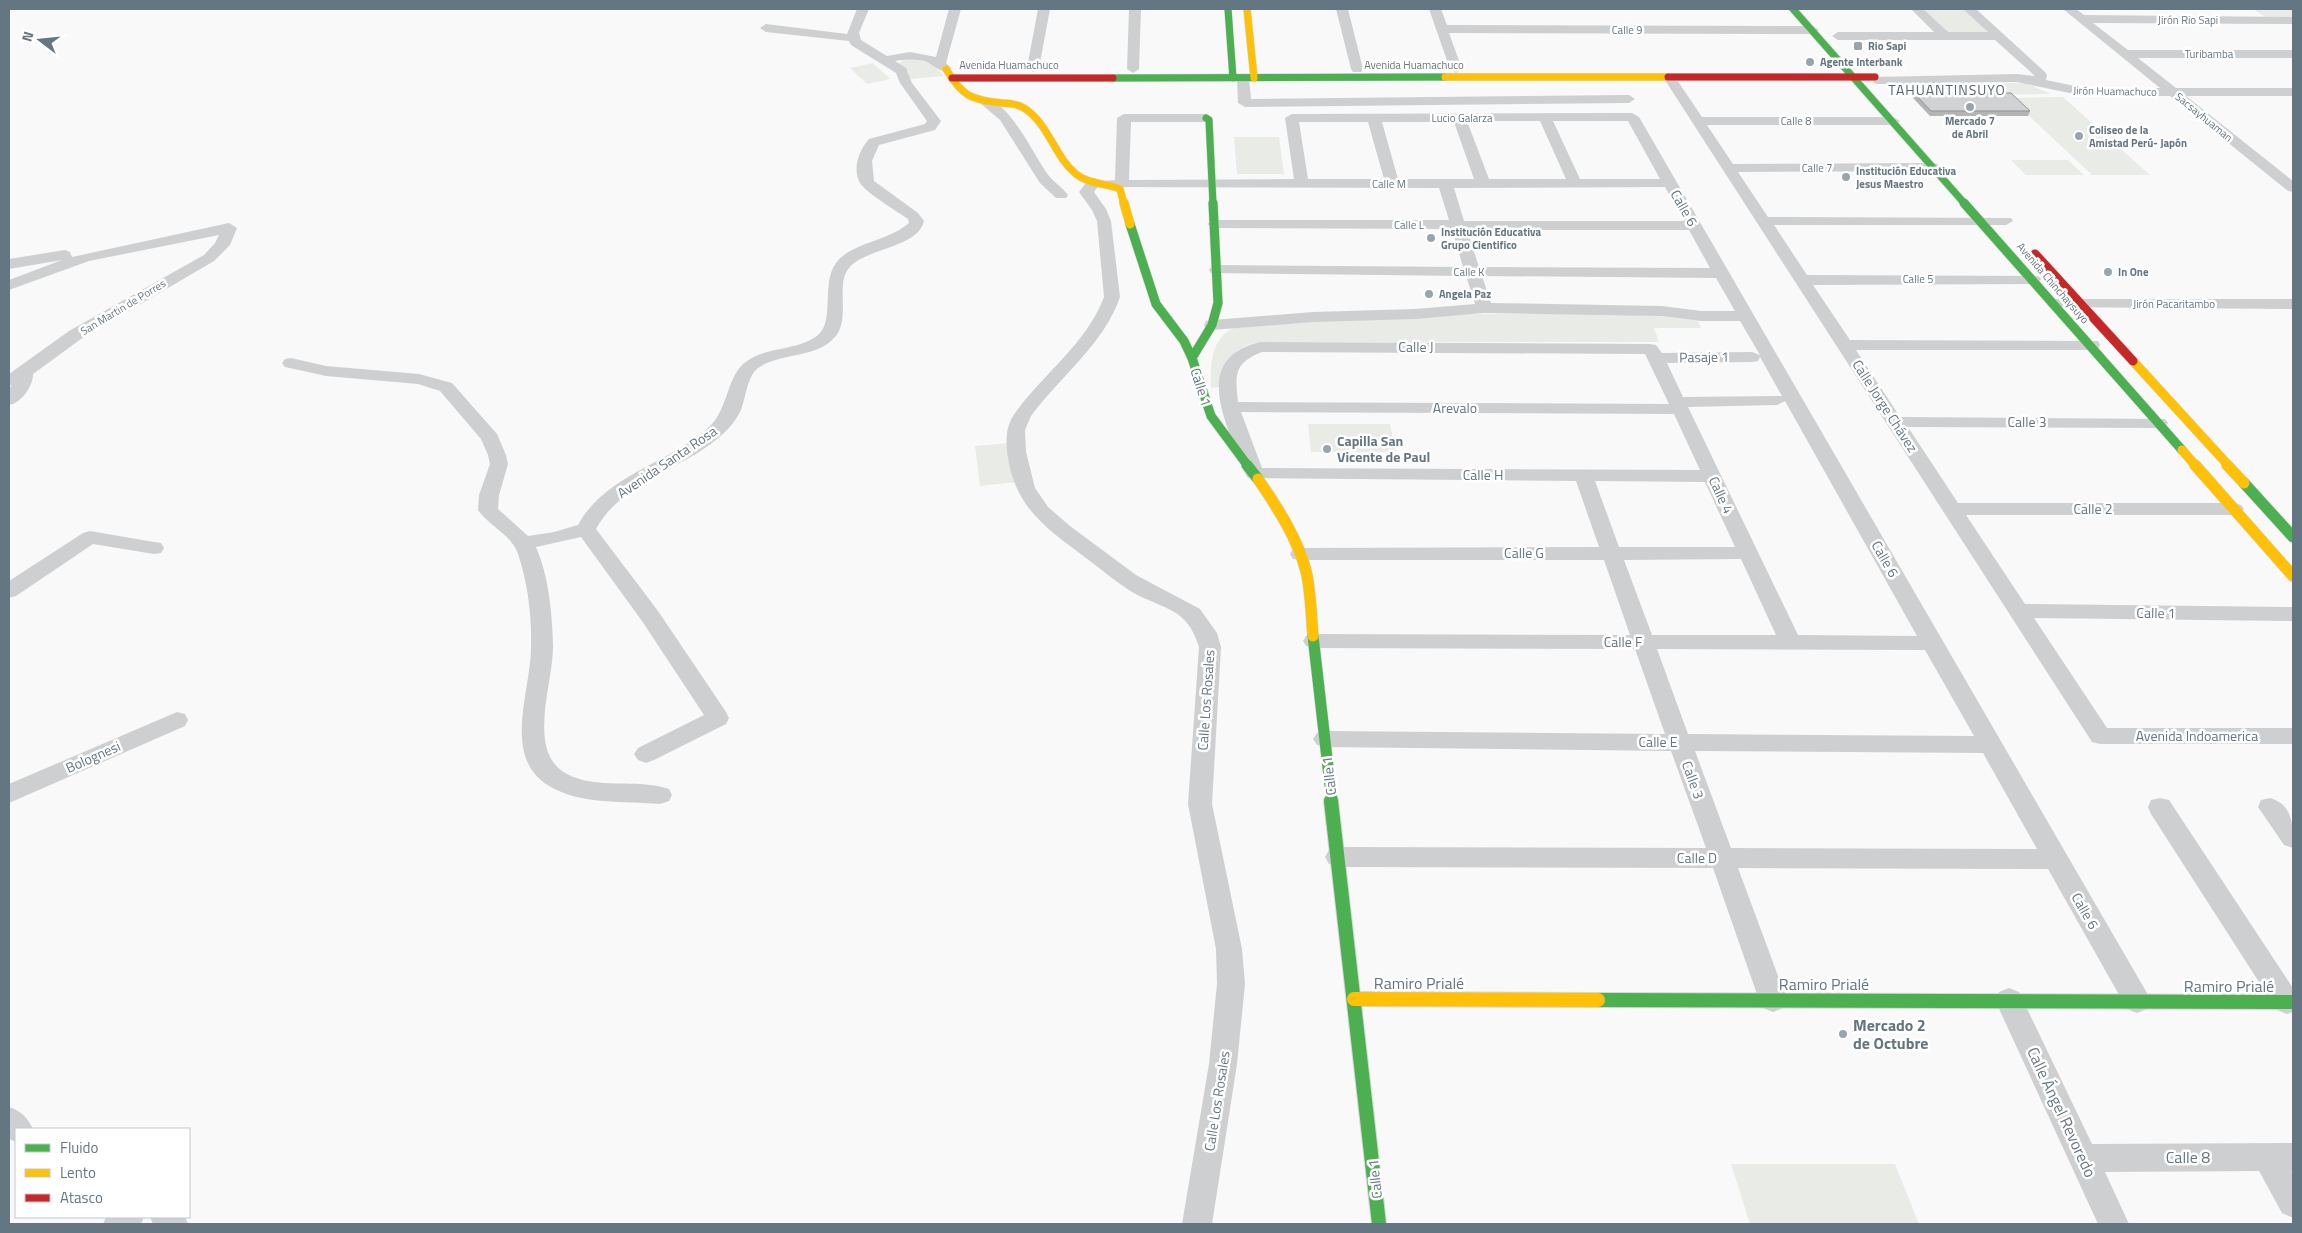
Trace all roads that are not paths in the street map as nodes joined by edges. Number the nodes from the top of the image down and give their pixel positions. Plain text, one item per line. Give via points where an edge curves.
1 (863, 9) edge
2 (955, 9) edge
3 (1044, 9) edge
4 (1135, 9) edge
5 (1228, 9) edge
6 (1247, 9) edge
7 (1342, 9) edge
8 (1435, 9) edge
9 (1794, 9) edge
10 (1917, 9) edge
11 (1969, 9) edge
12 (2069, 9) edge
13 (2159, 9) edge
14 (2248, 9) edge
15 (2082, 19) junction
16 (2174, 20) junction
17 (2264, 20) junction
18 (2293, 20) edge
19 (766, 28) dead end
20 (1442, 29) junction
21 (1812, 30) junction
22 (1835, 32) joint
23 (1944, 36) junction
24 (1999, 36) junction
25 (852, 38) junction
26 (1850, 50) dead end
27 (2125, 54) junction
28 (2293, 54) edge
29 (887, 60) junction
30 (1033, 68) junction
31 (1133, 69) junction
32 (1357, 69) junction
33 (1456, 69) junction
34 (946, 70) junction
35 (1850, 73) junction
36 (1871, 73) junction
37 (1243, 74) junction
38 (1669, 77) junction
39 (2036, 80) junction
40 (1888, 91) dead end
41 (2173, 92) junction
42 (2275, 92) junction
43 (2293, 92) edge
44 (986, 102) junction
45 (2293, 106) edge
46 (1630, 108) junction
47 (1206, 118) joint
48 (1374, 118) junction
49 (1459, 118) junction
50 (1546, 118) junction
51 (1698, 121) junction
52 (1893, 121) junction
53 (1934, 167) junction
54 (1729, 168) junction
55 (1108, 183) junction
56 (1445, 183) junction
57 (1483, 183) junction
58 (1575, 183) junction
59 (1669, 183) junction
60 (1211, 184) junction
61 (1302, 184) junction
62 (1392, 184) junction
63 (2293, 188) edge
64 (1061, 195) dead end
65 (1992, 206) dead end
66 (1764, 221) junction
67 (1982, 221) junction
68 (1214, 224) junction
69 (2009, 224) joint
70 (1458, 225) junction
71 (1694, 226) junction
72 (2030, 247) dead end
73 (85, 257) junction
74 (9, 264) edge
75 (1217, 270) junction
76 (1473, 272) junction
77 (1721, 273) junction
78 (2033, 279) junction
79 (1802, 280) junction
80 (9, 285) edge
81 (2055, 304) junction
82 (2081, 304) junction
83 (2293, 304) edge
84 (1484, 308) junction
85 (1746, 316) junction
86 (1212, 326) junction
87 (1845, 345) junction
88 (2092, 345) junction
89 (1653, 354) junction
90 (1752, 357) dead end
91 (1192, 358) junction
92 (291, 363) dead end
93 (17, 377) edge
94 (9, 400) edge
95 (1777, 400) dead end
96 (1678, 405) junction
97 (1230, 407) junction
98 (1895, 422) junction
99 (2159, 423) junction
100 (1256, 474) junction
101 (1583, 475) junction
102 (1712, 476) junction
103 (1952, 509) junction
104 (2234, 509) junction
105 (586, 530) junction
106 (2293, 537) edge
107 (523, 542) junction
108 (154, 548) dead end
109 (1611, 553) junction
110 (1748, 553) junction
111 (1300, 554) junction
112 (2293, 576) edge
113 (9, 591) edge
114 (2019, 611) junction
115 (2293, 614) edge
116 (1314, 641) junction
117 (1644, 642) junction
118 (1790, 642) junction
119 (1932, 643) junction
120 (177, 720) dead end
121 (2100, 736) joint
122 (2293, 736) edge
123 (1325, 739) junction
124 (1680, 742) junction
125 (1990, 745) junction
126 (646, 754) dead end
127 (9, 794) edge
128 (660, 794) dead end
129 (2160, 807) dead end
130 (2270, 807) dead end
131 (2293, 838) edge
132 (1338, 857) junction
133 (1721, 858) junction
134 (2056, 859) junction
135 (1354, 999) junction
136 (1773, 1000) junction
137 (2009, 1000) junction
138 (2137, 1001) junction
139 (2290, 1002) edge
140 (2280, 1157) edge
141 (2083, 1158) junction
142 (2293, 1203) edge
143 (1197, 1224) edge
144 (1379, 1224) edge
145 (2114, 1224) edge

1 - 25 street
2 - 34 street
3 - 30 street
4 - 31 street
5 - 37 street
6 - 37 street
7 - 32 street
8 - 20 street
9 - 21 street, Avenida Chinchaysuyo
10 - 23 street
11 - 24 street
12 - 15 street, Sacsayhuaman
13 - 16 street
14 - 17 street
15 - 16 street, Jirón Rio Sapi
15 - 27 street, Sacsayhuaman
16 - 17 street, Jirón Rio Sapi
17 - 18 street, Jirón Rio Sapi
19 - 25 street
20 - 21 street, Calle 9
20 - 33 street
21 - 35 street, Avenida Chinchaysuyo
22 - 23 street
22 - 26 street
23 - 24 street
24 - 39 street via 2041,75
25 - 29 street via 860,46
27 - 28 street, Turibamba
27 - 41 street, Sacsayhuaman
29 - 34 street via 902,56 930,58
29 - 105 street, Avenida Santa Rosa via 902,71 906,83 934,121 930,127 874,142 868,150 864,174 867,183 913,216 916,225 844,264 838,274 828,335 752,365 746,372 732,410 719,428 621,491 594,516
30 - 31 street, Avenida Huamachuco
30 - 34 street, Avenida Huamachuco
31 - 37 street, Avenida Huamachuco
32 - 33 street, Avenida Huamachuco
32 - 37 street, Avenida Huamachuco
33 - 35 street, Avenida Huamachuco
34 - 37 street, Avenida Huamachuco
34 - 44 street, Calle 1 via 965,95
35 - 36 street, Avenida Huamachuco
35 - 38 street, Avenida Huamachuco
35 - 52 street, Avenida Chinchaysuyo
36 - 39 street, Jirón Huamachuco
36 - 40 street
37 - 38 street, Avenida Huamachuco
37 - 46 street via 1245,103
38 - 51 street, Calle Jorge Chávez
39 - 41 street, Jirón Huamachuco via 2084,92
41 - 42 street, Jirón Huamachuco
41 - 63 street, Sacsayhuaman
42 - 43 street, Jirón Huamachuco
42 - 45 street
44 - 55 street, Calle 1 via 1029,111 1074,172 1084,180
44 - 64 street via 1005,118 1045,180
46 - 50 street, Lucio Galarza
46 - 59 street, Calle 6
47 - 55 street via 1124,118
47 - 60 street, Calle 1 via 1209,120
48 - 49 street, Lucio Galarza
48 - 61 street, Lucio Galarza via 1292,118
48 - 62 street
49 - 50 street, Lucio Galarza
49 - 57 street
50 - 58 street
51 - 52 street, Calle 8
51 - 54 street, Calle Jorge Chávez
52 - 53 street, Avenida Chinchaysuyo
53 - 54 street, Calle 7
53 - 67 street, Avenida Chinchaysuyo
54 - 66 street, Calle Jorge Chávez
55 - 60 street, Calle M
55 - 91 street, Calle 1 via 1120,189 1156,304 1184,341
55 - 143 street, Calle Los Rosales via 1086,192 1104,221 1112,297 1106,316 1026,410 1015,438 1022,480 1044,514 1128,579 1186,608 1207,632 1210,647 1200,804 1229,949 1230,984 1223,1064
56 - 57 street, Calle M
56 - 62 street, Calle M
56 - 70 street
57 - 58 street, Calle M
58 - 59 street, Calle M
59 - 71 street, Calle 6
60 - 61 street, Calle M
60 - 68 street, Calle 1
61 - 62 street, Calle M
65 - 69 street
66 - 67 street
66 - 79 street, Calle Jorge Chávez
67 - 69 street
67 - 78 street, Avenida Chinchaysuyo
68 - 70 street, Calle L
68 - 75 street, Calle 1
70 - 71 street, Calle L
70 - 76 street
71 - 77 street, Calle 6
72 - 82 street, Avenida Chinchaysuyo
73 - 74 street via 68,255
73 - 80 street
73 - 93 street, San Martin de Porres via 228,228 222,245 208,258 68,339
75 - 76 street, Calle K
75 - 86 street, Calle 1 via 1218,303
76 - 77 street, Calle K
76 - 84 street
77 - 85 street, Calle 6
78 - 79 street, Calle 5
78 - 81 street, Avenida Chinchaysuyo
79 - 87 street, Calle Jorge Chávez
81 - 82 street, Jirón Pacaritambo
81 - 88 street, Avenida Chinchaysuyo
82 - 83 street, Jirón Pacaritambo
82 - 106 street, Avenida Chinchaysuyo
84 - 85 street via 1605,309
84 - 86 street
85 - 119 street, Calle 6
86 - 91 street, Calle 1
87 - 88 street
87 - 98 street, Calle Jorge Chávez
88 - 99 street, Avenida Chinchaysuyo
89 - 90 street, Pasaje 1
89 - 96 street, Calle 4
89 - 97 street, Calle J via 1260,347 1242,355 1230,370 1226,387
91 - 100 street, Calle 1 via 1211,416
92 - 107 street via 326,371 419,379 446,388 490,438 499,464 489,495 488,510
93 - 94 street via 24,383
95 - 96 street, Arevalo
96 - 97 street, Arevalo
96 - 102 street, Calle 4
97 - 100 street, Calle J
98 - 99 street, Calle 3
98 - 103 street, Calle Jorge Chávez
99 - 104 street, Avenida Chinchaysuyo
100 - 101 street, Calle H
100 - 111 street, Calle 1
101 - 102 street, Calle H
101 - 109 street, Calle 3
102 - 110 street, Calle 4
103 - 104 street, Calle 2
103 - 114 street, Calle Jorge Chávez
104 - 112 street, Avenida Chinchaysuyo
105 - 107 street
105 - 126 street via 650,616 718,718
107 - 128 street via 529,556 542,637 532,724 534,744 545,772 575,785
108 - 113 street via 90,537
109 - 110 street, Calle G
109 - 111 street, Calle G
109 - 117 street, Calle 3
110 - 118 street, Calle 4
111 - 116 street, Calle 1 via 1306,572
114 - 115 street, Calle 1
114 - 121 street, Calle Jorge Chávez
116 - 117 street, Calle F
116 - 123 street, Calle 1
117 - 118 street, Calle F
117 - 124 street, Calle 3
118 - 119 street, Calle F
119 - 125 street, Calle 6
120 - 127 street, Bolognesi
121 - 122 street, Avenida Indoamerica
123 - 124 street, Calle E
123 - 132 street, Calle 1
124 - 125 street, Calle E
124 - 133 street, Calle 3
125 - 134 street, Calle 6
129 - 139 street
130 - 131 street
132 - 133 street, Calle D
132 - 135 street, Calle 1
133 - 134 street, Calle D
133 - 136 street, Calle 3
134 - 138 street, Calle 6
135 - 136 street, Ramiro Prialé
135 - 144 street, Calle 1
136 - 137 street, Ramiro Prialé
137 - 138 street, Ramiro Prialé
137 - 141 street, Calle Ángel Revoredo
138 - 139 street, Ramiro Prialé
140 - 141 street, Calle 8
140 - 142 street
141 - 145 street, Calle Ángel Revoredo

